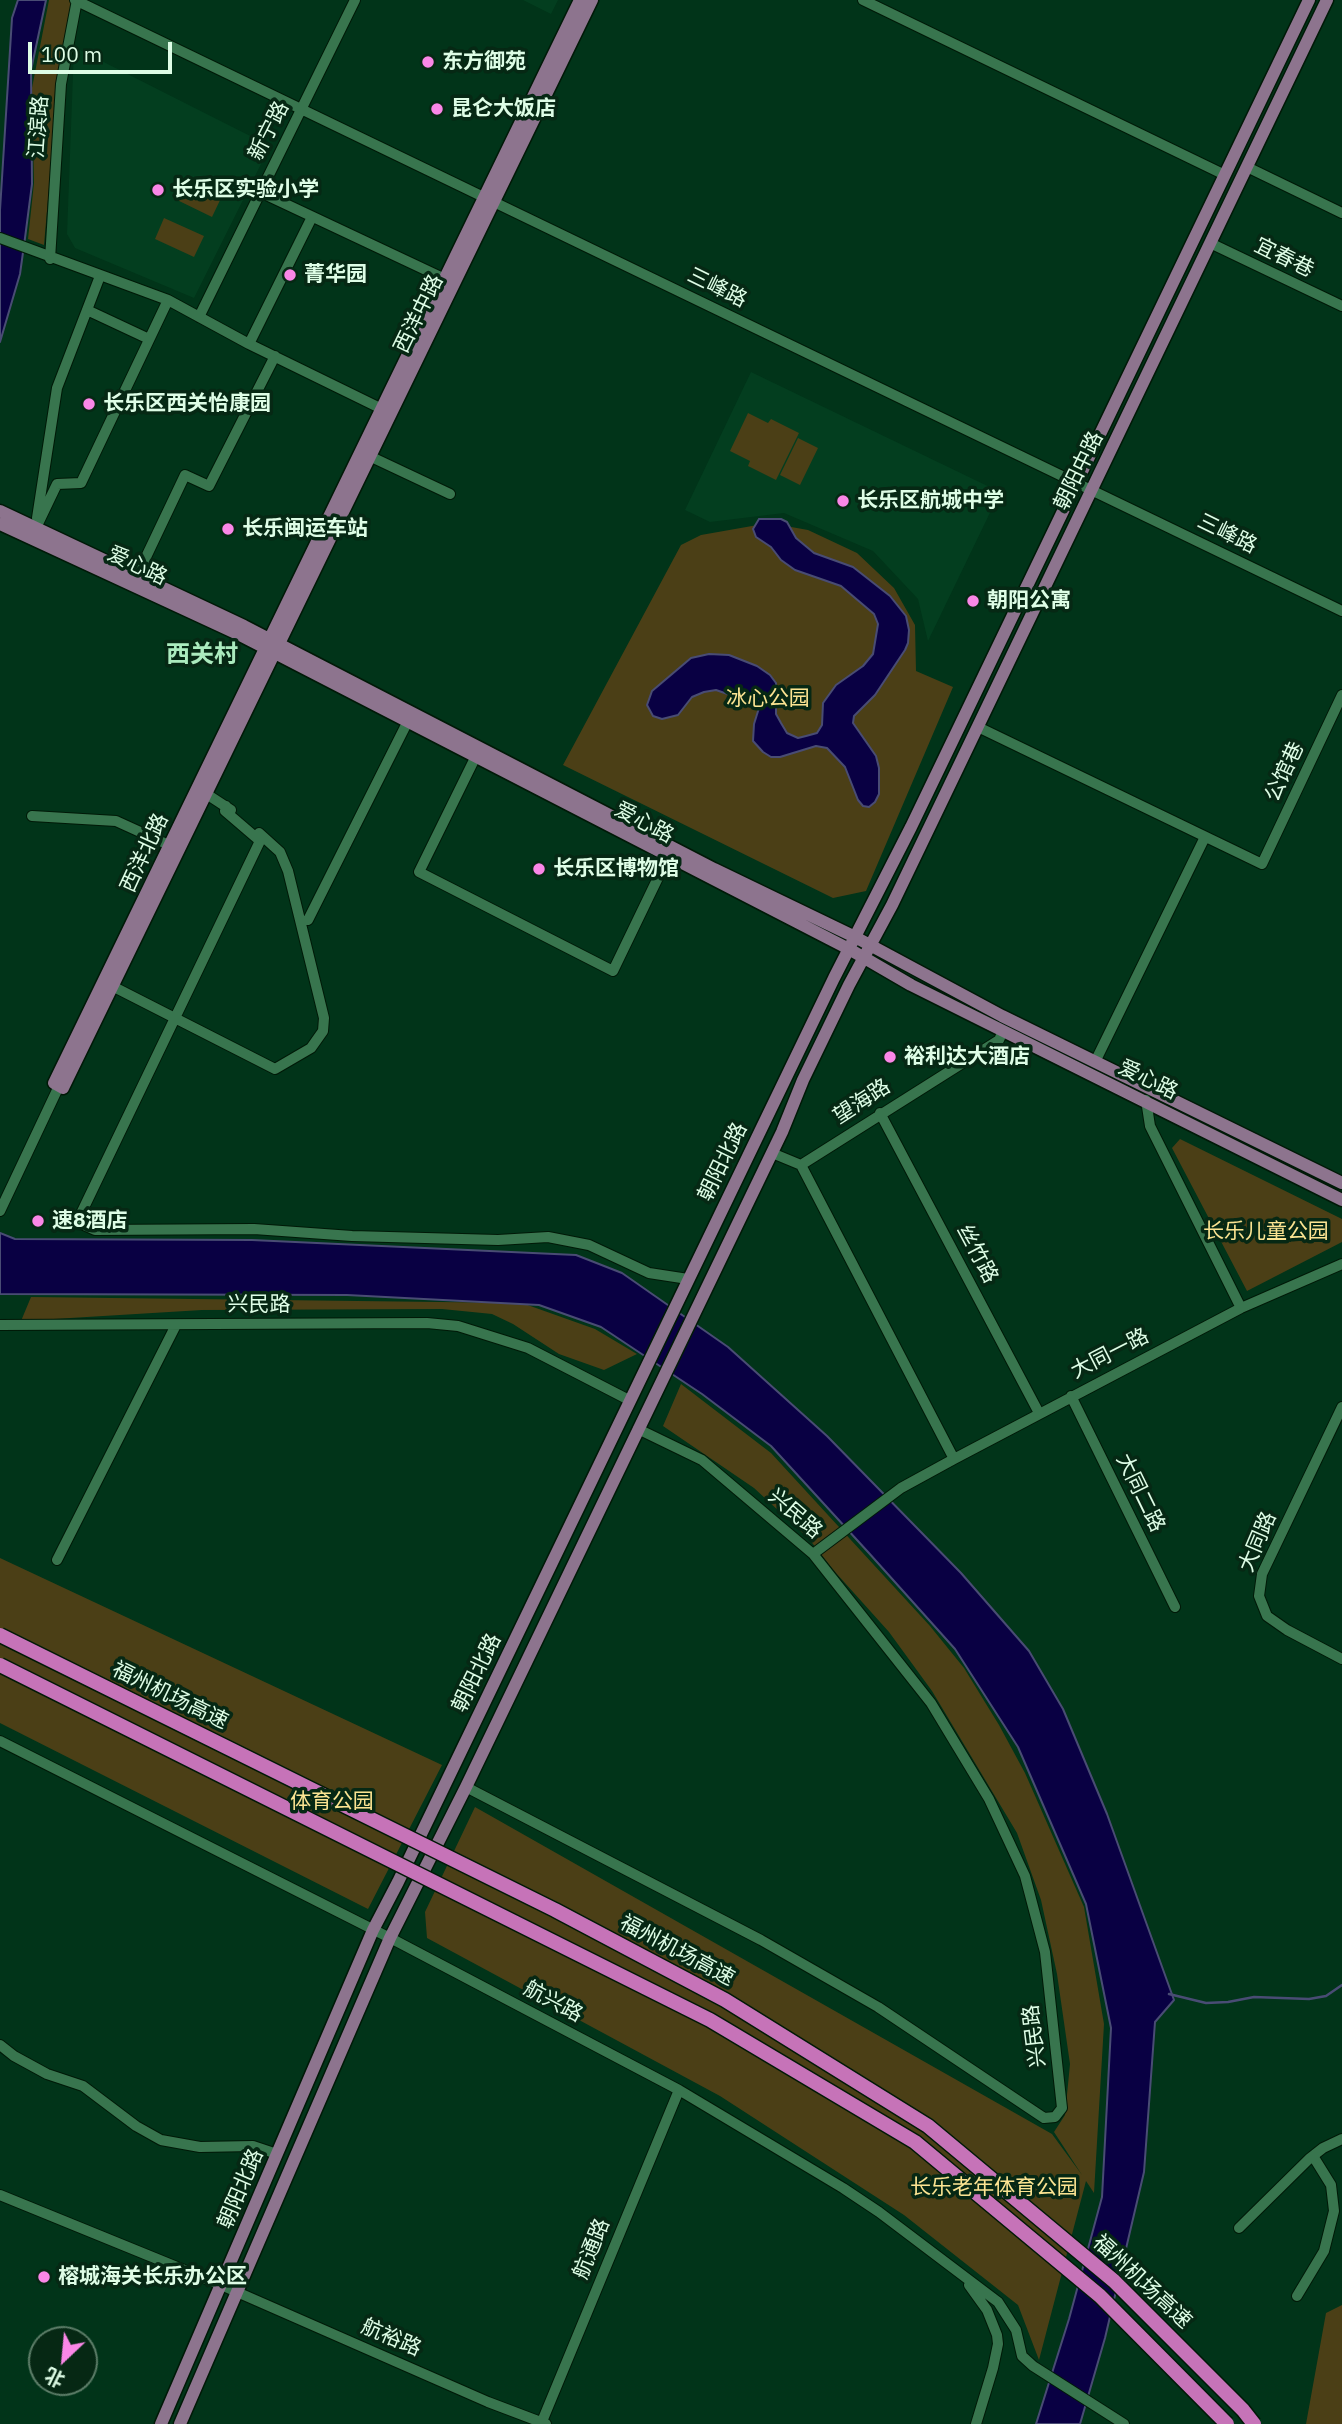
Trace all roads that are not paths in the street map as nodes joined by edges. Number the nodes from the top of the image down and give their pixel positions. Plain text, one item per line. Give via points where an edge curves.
1 (76, 0) edge
2 (355, 0) edge
3 (580, 0) edge
4 (592, 0) edge
5 (863, 0) edge
6 (1309, 0) edge
7 (1327, 0) edge
8 (301, 110) junction
9 (1247, 167) junction
10 (1224, 175) junction
11 (1240, 182) junction
12 (260, 192) junction
13 (489, 200) junction
14 (1342, 213) edge
15 (312, 217) junction
16 (0, 239) edge
17 (1210, 243) junction
18 (50, 259) junction
19 (100, 276) junction
20 (444, 279) junction
21 (168, 300) junction
22 (1342, 306) edge
23 (87, 310) junction
24 (199, 317) junction
25 (149, 339) junction
26 (249, 344) junction
27 (275, 356) junction
28 (382, 409) junction
29 (366, 454) junction
30 (1076, 483) junction
31 (1091, 490) junction
32 (450, 494) dead end
33 (0, 511) edge
34 (0, 524) edge
35 (34, 533) junction
36 (137, 576) junction
37 (1342, 611) edge
38 (271, 646) junction
39 (1342, 695) edge
40 (408, 721) junction
41 (978, 727) junction
42 (476, 756) junction
43 (943, 759) junction
44 (959, 766) junction
45 (205, 793) junction
46 (226, 806) junction
47 (32, 816) dead end
48 (1205, 836) junction
49 (171, 846) junction
50 (668, 857) junction
51 (308, 920) dead end
52 (852, 943) junction
53 (870, 945) junction
54 (862, 958) junction
55 (112, 986) junction
56 (174, 1019) junction
57 (1003, 1031) junction
58 (1095, 1062) junction
59 (59, 1086) junction
60 (1146, 1100) junction
61 (880, 1113) junction
62 (772, 1153) junction
63 (801, 1165) junction
64 (1342, 1182) edge
65 (1342, 1200) edge
66 (1, 1206) edge
67 (1342, 1264) edge
68 (688, 1279) junction
69 (1241, 1308) junction
70 (0, 1325) edge
71 (176, 1325) junction
72 (1071, 1396) junction
73 (629, 1400) junction
74 (1342, 1407) edge
75 (1039, 1413) junction
76 (638, 1429) junction
77 (954, 1459) junction
78 (813, 1554) junction
79 (58, 1560) dead end
80 (1175, 1607) dead end
81 (0, 1635) edge
82 (1342, 1659) edge
83 (0, 1665) edge
84 (0, 1741) edge
85 (466, 1787) junction
86 (373, 1930) junction
87 (390, 1938) junction
88 (0, 2045) edge
89 (679, 2090) junction
90 (1342, 2139) edge
91 (277, 2154) junction
92 (1314, 2156) junction
93 (0, 2195) edge
94 (1239, 2228) dead end
95 (960, 2274) junction
96 (221, 2285) junction
97 (237, 2292) junction
98 (1297, 2296) dead end
99 (543, 2423) edge
100 (1120, 2423) edge
101 (161, 2424) edge
102 (180, 2424) edge
103 (976, 2424) edge
104 (1227, 2424) edge
105 (1254, 2424) edge

1 - 8 street, 三峰路
1 - 18 street, 江滨路 via 61,84
2 - 8 street, 新宁路
3 - 13 main road, 西洋中路
4 - 13 main road, 西洋中路
5 - 10 street
6 - 10 main road, 朝阳中路
7 - 9 main road, 朝阳中路
8 - 12 street, 新宁路
8 - 13 street, 三峰路
9 - 11 main road, 朝阳中路
9 - 14 street
10 - 11 main road
10 - 30 main road, 朝阳中路
11 - 17 main road, 朝阳中路
12 - 15 street
12 - 24 street, 新宁路
13 - 20 main road, 西洋中路
13 - 29 main road, 西洋中路
13 - 30 street, 三峰路
15 - 20 street
15 - 26 street
16 - 18 street
17 - 22 street, 宜春巷
17 - 31 main road, 朝阳中路
18 - 19 street
19 - 21 street
19 - 23 street
20 - 28 main road, 西洋中路
21 - 24 street
21 - 25 street
23 - 25 street
23 - 35 street via 57,388
24 - 26 street
25 - 35 street via 80,483 57,484
26 - 27 street
27 - 28 street
27 - 36 street via 209,486 185,475
28 - 29 main road, 西洋中路
29 - 32 street
29 - 38 main road, 西洋中路
30 - 31 street, 三峰路
30 - 43 main road, 朝阳中路
31 - 37 street, 三峰路
31 - 41 main road, 朝阳中路
33 - 35 main road, 爱心路
34 - 35 main road, 爱心路
35 - 36 main road, 爱心路
35 - 38 main road, 爱心路
36 - 38 main road, 爱心路
38 - 40 main road, 爱心路
38 - 45 main road, 西洋北路
38 - 49 main road, 西洋北路 via 198,783
38 - 52 main road, 爱心路
39 - 48 street, 公馆巷 via 1262,864
40 - 42 main road, 爱心路
40 - 51 street
41 - 44 main road, 朝阳中路
41 - 48 street
42 - 50 main road, 爱心路
42 - 50 street via 419,872 613,971
43 - 44 main road
43 - 52 main road, 朝阳中路
44 - 53 main road, 朝阳中路
45 - 46 street
45 - 55 main road, 西洋北路
46 - 56 street via 225,811 260,841
46 - 56 street via 280,852 324,1018 323,1031 311,1048 275,1069
47 - 49 street via 116,821
48 - 58 street
49 - 59 main road, 西洋北路
50 - 52 main road, 爱心路
52 - 53 main road, 爱心路
52 - 54 main road, 爱心路
52 - 68 main road, 朝阳北路
53 - 54 main road, 朝阳中路
53 - 58 main road, 爱心路
54 - 57 main road, 爱心路
54 - 62 main road, 朝阳北路
55 - 56 street
55 - 59 main road, 西洋北路
56 - 68 street via 77,1222 95,1230 254,1229 498,1240 548,1237 589,1245 649,1273
57 - 60 main road, 爱心路
57 - 61 street, 望海路 via 999,1040
58 - 64 main road, 爱心路
59 - 66 street, 西洋北路
60 - 65 main road, 爱心路
60 - 69 street via 1150,1126
61 - 63 street, 望海路
61 - 75 street, 丝竹路
62 - 63 street
62 - 76 main road, 朝阳北路
63 - 77 street
67 - 69 street, 大同一路
68 - 73 main road, 朝阳北路
69 - 72 street, 大同一路
70 - 71 street, 兴民路
71 - 73 street, 兴民路 via 458,1326 528,1348
71 - 79 street
72 - 75 street, 大同一路
72 - 80 street, 大同二路
73 - 86 main road, 朝阳北路
74 - 82 street, 大同路 via 1262,1574 1259,1596 1268,1616
75 - 77 street, 大同一路
76 - 78 street, 兴民路 via 702,1460
76 - 85 main road, 朝阳北路
77 - 78 street, 大同一路 via 901,1488
78 - 85 street, 兴民路 via 931,1703 989,1799 1025,1876 1046,1964 1062,2108 1055,2117 1032,2112 946,2050 761,1940
81 - 105 highway, 福州机场高速, bridge via 555,1910 725,2000 928,2126 1114,2281
83 - 104 highway, 福州机场高速, bridge via 710,2020 915,2142 1100,2296
84 - 86 street, 航兴路
85 - 87 main road, 朝阳北路
86 - 87 street, 航兴路
86 - 91 main road, 朝阳北路
87 - 89 street, 航兴路
87 - 97 main road, 朝阳北路
88 - 91 street via 47,2074 83,2086 161,2140 200,2147 253,2146
89 - 95 street, 航兴路 via 843,2188
89 - 99 street, 航通路
90 - 92 street
91 - 96 main road, 朝阳北路
92 - 94 street
92 - 98 street via 1331,2185 1334,2211 1324,2250
93 - 96 street, 航裕路
95 - 100 street, 航兴路 via 1005,2311 1016,2330 1022,2356
95 - 103 street via 987,2310 997,2335 993,2368
96 - 97 street, 航裕路
96 - 101 main road, 朝阳北路
97 - 99 street, 航裕路
97 - 102 main road, 朝阳北路

